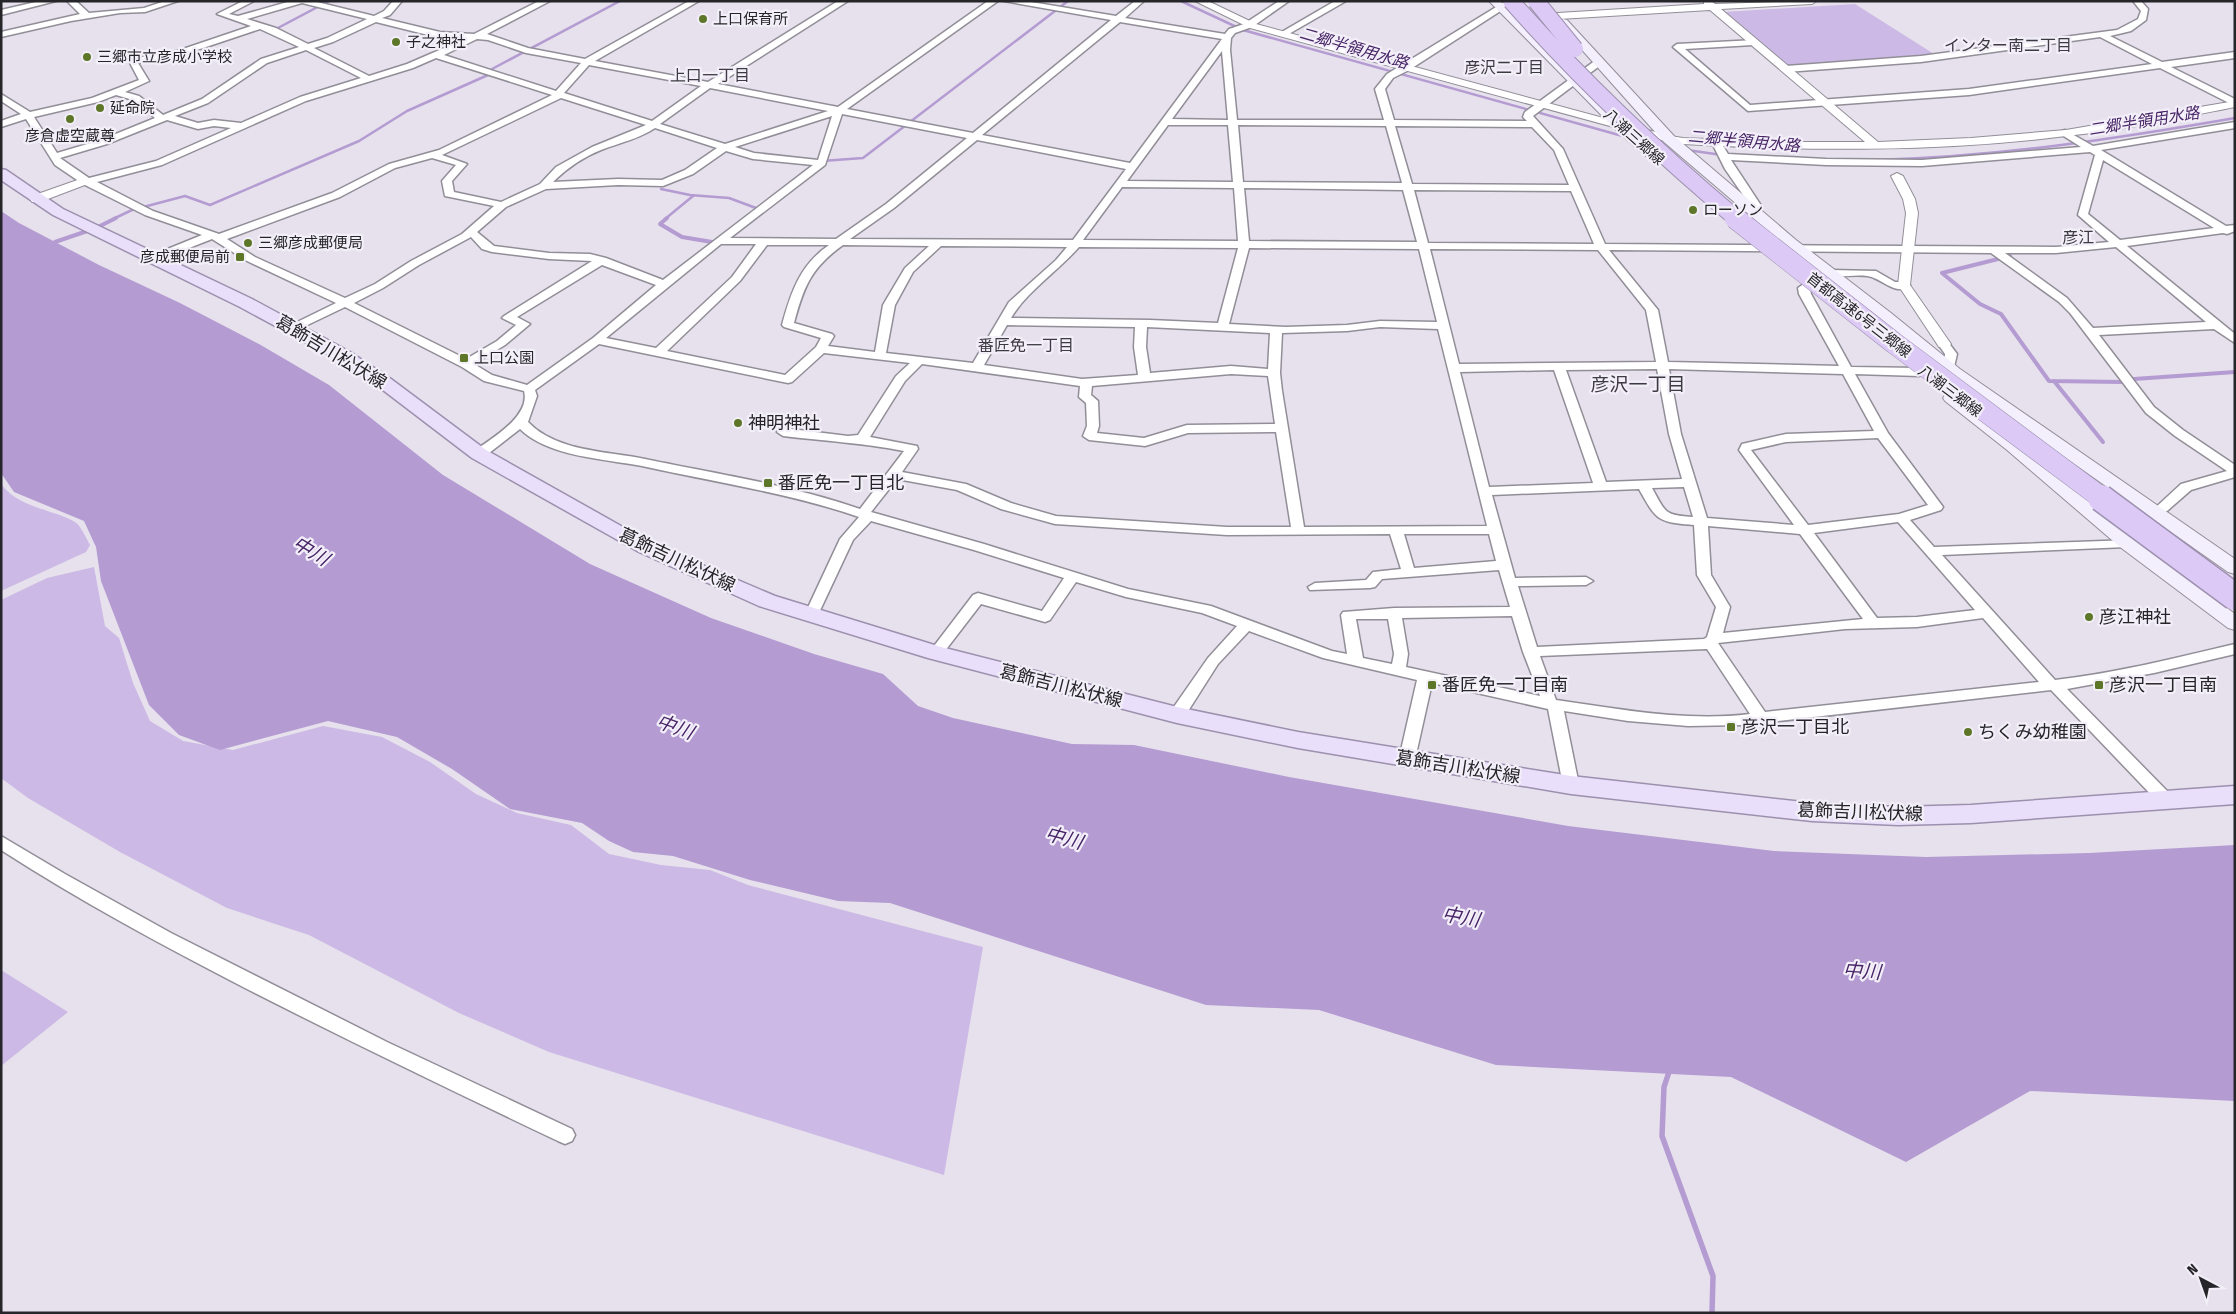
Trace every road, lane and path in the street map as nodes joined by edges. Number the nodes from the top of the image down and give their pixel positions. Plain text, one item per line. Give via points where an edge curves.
1 (52, 1) edge
2 (71, 1) edge
3 (174, 1) edge
4 (250, 1) edge
5 (302, 1) edge
6 (398, 1) edge
7 (546, 1) edge
8 (695, 1) edge
9 (844, 1) edge
10 (994, 1) edge
11 (1008, 1) edge
12 (1140, 1) edge
13 (1200, 1) edge
14 (1285, 1) edge
15 (1342, 1) edge
16 (1522, 1) edge
17 (1536, 1) edge
18 (1545, 1) edge
19 (1812, 1) edge
20 (2137, 1) edge
21 (1803, 2) edge
22 (1504, 3) edge
23 (1709, 4) edge
24 (1, 13) edge
25 (87, 16) junction
26 (1558, 16) junction
27 (238, 19) junction
28 (375, 19) junction
29 (1118, 19) junction
30 (1249, 25) junction
31 (260, 26) junction
32 (1284, 34) junction
33 (1, 35) edge
34 (1229, 35) junction
35 (2102, 35) junction
36 (478, 36) junction
37 (1753, 42) junction
38 (307, 47) junction
39 (2235, 55) edge
40 (437, 56) junction
41 (587, 62) junction
42 (1556, 62) junction
43 (1598, 62) junction
44 (2162, 66) junction
45 (1406, 68) junction
46 (1786, 69) junction
47 (369, 79) junction
48 (1575, 81) junction
49 (710, 85) junction
50 (116, 92) junction
51 (559, 95) junction
52 (1, 97) edge
53 (1826, 103) junction
54 (2235, 103) edge
55 (1540, 105) junction
56 (839, 110) junction
57 (28, 115) junction
58 (165, 118) junction
59 (1531, 119) junction
60 (1625, 119) junction
61 (1164, 122) junction
62 (1233, 123) junction
63 (1389, 123) junction
64 (1, 124) edge
65 (2235, 124) edge
66 (653, 125) junction
67 (243, 126) junction
68 (975, 136) junction
69 (2069, 136) junction
70 (1669, 140) junction
71 (1875, 145) junction
72 (725, 147) junction
73 (1719, 150) junction
74 (2096, 152) junction
75 (432, 155) junction
76 (53, 158) junction
77 (1891, 163) junction
78 (822, 164) junction
79 (1133, 167) junction
80 (1, 173) edge
81 (1898, 176) joint
82 (86, 181) junction
83 (1120, 184) junction
84 (1239, 185) junction
85 (544, 186) junction
86 (1406, 186) junction
87 (1575, 188) junction
88 (36, 199) junction
89 (502, 206) junction
90 (1749, 208) junction
91 (1720, 212) junction
92 (2230, 229) edge
93 (471, 231) junction
94 (216, 236) junction
95 (2235, 236) edge
96 (718, 241) junction
97 (764, 241) junction
98 (839, 242) junction
99 (938, 242) junction
100 (1076, 243) junction
101 (2118, 244) junction
102 (1244, 245) junction
103 (1423, 246) junction
104 (1601, 247) junction
105 (1763, 248) junction
106 (1798, 248) junction
107 (1908, 249) junction
108 (1994, 249) junction
109 (152, 259) junction
110 (602, 260) junction
111 (1833, 275) junction
112 (664, 284) junction
113 (1809, 285) junction
114 (1904, 285) junction
115 (346, 303) junction
116 (1002, 321) junction
117 (1141, 323) junction
118 (2217, 325) junction
119 (1223, 326) junction
120 (1443, 326) junction
121 (293, 328) junction
122 (1276, 329) junction
123 (2091, 332) junction
124 (2232, 335) edge
125 (597, 340) junction
126 (1938, 348) junction
127 (821, 349) junction
128 (1894, 349) junction
129 (658, 353) junction
130 (880, 356) junction
131 (920, 360) junction
132 (466, 364) junction
133 (1663, 365) junction
134 (1559, 366) junction
135 (978, 367) junction
136 (1454, 368) junction
137 (1848, 370) junction
138 (1919, 372) junction
139 (1274, 373) junction
140 (1144, 377) junction
141 (1086, 383) junction
142 (529, 389) junction
143 (520, 420) junction
144 (1281, 428) junction
145 (783, 432) dead end
146 (1882, 434) junction
147 (862, 439) junction
148 (479, 454) junction
149 (2235, 472) edge
150 (893, 474) junction
151 (1690, 483) junction
152 (1643, 484) junction
153 (1601, 486) junction
154 (1484, 491) junction
155 (2162, 508) junction
156 (866, 514) junction
157 (1901, 518) junction
158 (1701, 522) junction
159 (1298, 530) junction
160 (1495, 530) junction
161 (1804, 530) junction
162 (1396, 531) junction
163 (2127, 543) junction
164 (1931, 551) junction
165 (2232, 563) edge
166 (1504, 565) junction
167 (1409, 573) junction
168 (1073, 576) junction
169 (1586, 581) dead end
170 (2235, 581) edge
171 (1510, 582) junction
172 (1315, 587) dead end
173 (2235, 598) edge
174 (1518, 610) junction
175 (2235, 611) edge
176 (1394, 613) junction
177 (1986, 614) junction
178 (811, 616) junction
179 (1246, 624) junction
180 (1874, 624) junction
181 (2235, 624) edge
182 (1713, 642) junction
183 (2235, 649) edge
184 (1530, 652) junction
185 (936, 653) junction
186 (1356, 661) junction
187 (1398, 671) junction
188 (1425, 678) junction
189 (2053, 685) junction
190 (1552, 705) junction
191 (1177, 715) junction
192 (1761, 718) junction
193 (1407, 759) junction
194 (1571, 785) junction
195 (2235, 795) edge
196 (2167, 801) junction
197 (1, 842) edge
198 (565, 1135) dead end

1 - 24 street
2 - 25 street
3 - 25 street via 145,10
4 - 27 street via 221,14
5 - 27 street
5 - 28 street
6 - 28 street via 387,13
7 - 36 street
8 - 41 street
9 - 49 street
10 - 56 street
11 - 29 street
12 - 29 street
13 - 30 street
14 - 30 street
15 - 32 street
16 - 60 highway, 首都高速6号三郷線
17 - 60 highway, bridge via 1612,88
18 - 26 main road, 八潮三郷線
19 - 21 street
20 - 35 street via 2144,11 2142,20 2128,29
21 - 23 street
22 - 42 main road, 八潮三郷線
22 - 45 street
22 - 173 highway, 首都高速6号三郷線, bridge via 1709,196 1813,280
23 - 26 street
23 - 37 street
25 - 33 street
26 - 42 street via 1545,20 1569,50
26 - 43 main road, 八潮三郷線
27 - 31 street
28 - 36 street via 440,35
28 - 38 street
29 - 34 street
29 - 68 street
30 - 32 street
30 - 34 street
31 - 38 street
31 - 50 street via 186,51 133,61 144,82
32 - 45 street
34 - 61 street
34 - 62 street via 1226,50
35 - 44 street
35 - 46 street via 1921,59
36 - 40 street
36 - 41 street
37 - 46 street
37 - 53 street via 1677,47 1748,108
38 - 47 street
38 - 58 street via 264,61 205,101
39 - 44 street
40 - 47 street
40 - 51 street
41 - 49 street
41 - 51 street
42 - 48 main road, 八潮三郷線
43 - 48 street
43 - 70 main road, 八潮三郷線
44 - 53 street via 1969,92
44 - 54 street
45 - 55 street
45 - 63 street via 1392,75 1380,89
46 - 53 street
47 - 67 street via 308,97
48 - 55 street
48 - 60 main road, 八潮三郷線
49 - 56 street
49 - 66 street
50 - 57 street via 89,102
50 - 58 street via 136,98
51 - 66 street
51 - 75 street
52 - 57 street
53 - 71 street
54 - 69 street
55 - 59 street
55 - 60 street
56 - 68 street
56 - 72 street
56 - 78 street
57 - 64 street
57 - 76 street
58 - 67 street via 198,126 214,123
58 - 76 street
59 - 63 street
59 - 87 street via 1558,149
60 - 70 street
60 - 91 main road, 八潮三郷線 via 1642,145
60 - 170 highway, 首都高速6号三郷線 via 1796,256 2029,432
61 - 62 street
61 - 79 street
62 - 63 street
62 - 84 street
63 - 86 street
65 - 74 street
66 - 72 street
66 - 85 street via 595,149 560,169
67 - 82 street via 159,163
68 - 79 street
68 - 98 street via 890,206
69 - 71 street
69 - 74 street
70 - 73 street
70 - 90 main road, 八潮三郷線
71 - 73 street
71 - 77 street
72 - 78 street via 753,156
72 - 85 street via 689,172 663,183
73 - 77 street via 1826,162
73 - 90 street via 1757,207
74 - 77 street
74 - 92 street
74 - 101 street via 2084,215
75 - 89 street via 462,164 447,181 449,194
75 - 94 street via 392,166 336,195
76 - 82 street
77 - 81 street
78 - 96 street
79 - 83 street
80 - 88 main road, 葛飾吉川松伏線
81 - 107 street via 1911,206
82 - 88 street
82 - 94 street via 150,212
83 - 84 street
83 - 100 street
84 - 86 street
84 - 102 street
85 - 89 street
86 - 87 street
86 - 103 street
87 - 104 street
88 - 109 main road, 葛飾吉川松伏線
89 - 93 street
90 - 91 street via 1736,204 1721,206
90 - 106 main road, 八潮三郷線
91 - 105 main road, 八潮三郷線
92 - 95 street
92 - 101 street
93 - 110 street via 492,249
93 - 115 street
94 - 109 street
94 - 115 street via 251,259
96 - 97 street
96 - 112 street
97 - 98 street
97 - 129 street via 736,279
98 - 99 street
98 - 127 street via 818,257 798,285 788,325 828,336
99 - 100 street
99 - 130 street via 909,270 889,305
100 - 102 street
100 - 116 street via 1055,267 1013,304
101 - 108 street via 2056,250
101 - 118 street
102 - 103 street
102 - 119 street
103 - 104 street
103 - 120 street
104 - 105 street
104 - 133 street via 1652,310
105 - 106 street
105 - 113 main road, 八潮三郷線
106 - 107 street
106 - 111 main road, 八潮三郷線
107 - 108 street
107 - 114 street
108 - 123 street via 2063,300
109 - 121 main road, 葛飾吉川松伏線
110 - 112 street
110 - 132 street via 508,318 524,324 501,343
111 - 113 street via 1834,280
111 - 114 street via 1876,274 1892,285
111 - 126 main road, 八潮三郷線
112 - 125 street
113 - 128 main road, 八潮三郷線
113 - 137 street via 1804,288 1805,294
114 - 126 street
115 - 121 street
115 - 132 street
116 - 117 street
116 - 135 street
117 - 119 street
117 - 140 street
118 - 123 street
118 - 124 street
119 - 122 street
120 - 122 street via 1380,324
120 - 136 street
121 - 148 main road, 葛飾吉川松伏線 via 385,383
122 - 139 street
123 - 149 street via 2150,410
125 - 129 street
125 - 142 street
126 - 155 main road via 1950,364 2070,449
126 - 165 main road, 八潮三郷線 via 1954,372
127 - 129 street via 788,379
127 - 130 street
128 - 138 main road
128 - 175 main road, 八潮三郷線 via 2124,530
130 - 131 street
131 - 135 street
131 - 147 street via 900,379
132 - 142 street via 488,378
133 - 134 street
133 - 137 street
133 - 151 street via 1675,434
134 - 136 street
134 - 153 street
135 - 141 street
136 - 154 street
137 - 138 street
137 - 146 street
138 - 163 main road via 2013,446
139 - 140 street via 1231,370
139 - 144 street
140 - 141 street
141 - 144 street via 1085,397 1092,401 1093,426 1089,436 1145,442 1187,430
142 - 143 street via 531,396
143 - 148 street via 517,426
143 - 156 street via 531,433 583,454 776,489 825,500
144 - 159 street
145 - 147 street
146 - 157 street via 1936,507
146 - 161 street via 1786,438 1747,447 1745,450
147 - 150 street via 912,448
148 - 178 main road, 葛飾吉川松伏線 via 646,548
149 - 155 street via 2186,487
150 - 156 street
150 - 159 street via 961,487 1006,506 1055,520 1204,530
151 - 152 street
151 - 158 street
152 - 153 street
152 - 158 street via 1659,514 1669,519
153 - 154 street
154 - 160 street
155 - 165 main road
156 - 168 street
156 - 178 street via 847,539
157 - 161 street
157 - 164 street
158 - 161 street
158 - 182 street via 1704,575 1723,607
159 - 162 street
160 - 162 street
160 - 166 street
161 - 180 street
162 - 167 street
163 - 164 street
163 - 181 main road
164 - 177 street
166 - 167 street
166 - 171 street
167 - 172 street via 1378,575 1370,584
168 - 179 street via 1126,593 1206,609
168 - 185 street via 1045,616 978,598
169 - 171 street
171 - 174 street
174 - 176 street
174 - 184 street
176 - 186 street via 1348,614
176 - 187 street via 1401,654
177 - 180 street
177 - 189 street
178 - 185 main road, 葛飾吉川松伏線
179 - 186 street via 1304,647
179 - 191 street via 1213,661
180 - 182 street via 1845,624
182 - 184 street
182 - 192 street
183 - 189 street via 2124,674
184 - 190 street
185 - 191 main road, 葛飾吉川松伏線
186 - 187 street
187 - 188 street
188 - 190 street
188 - 193 street
189 - 192 street
189 - 196 street
190 - 192 street via 1663,720
190 - 194 street
191 - 193 main road, 葛飾吉川松伏線
193 - 194 main road, 葛飾吉川松伏線
194 - 196 main road, 葛飾吉川松伏線 via 1812,812 1898,816
195 - 196 main road, 葛飾吉川松伏線
197 - 198 street via 59,879 165,938 380,1048

